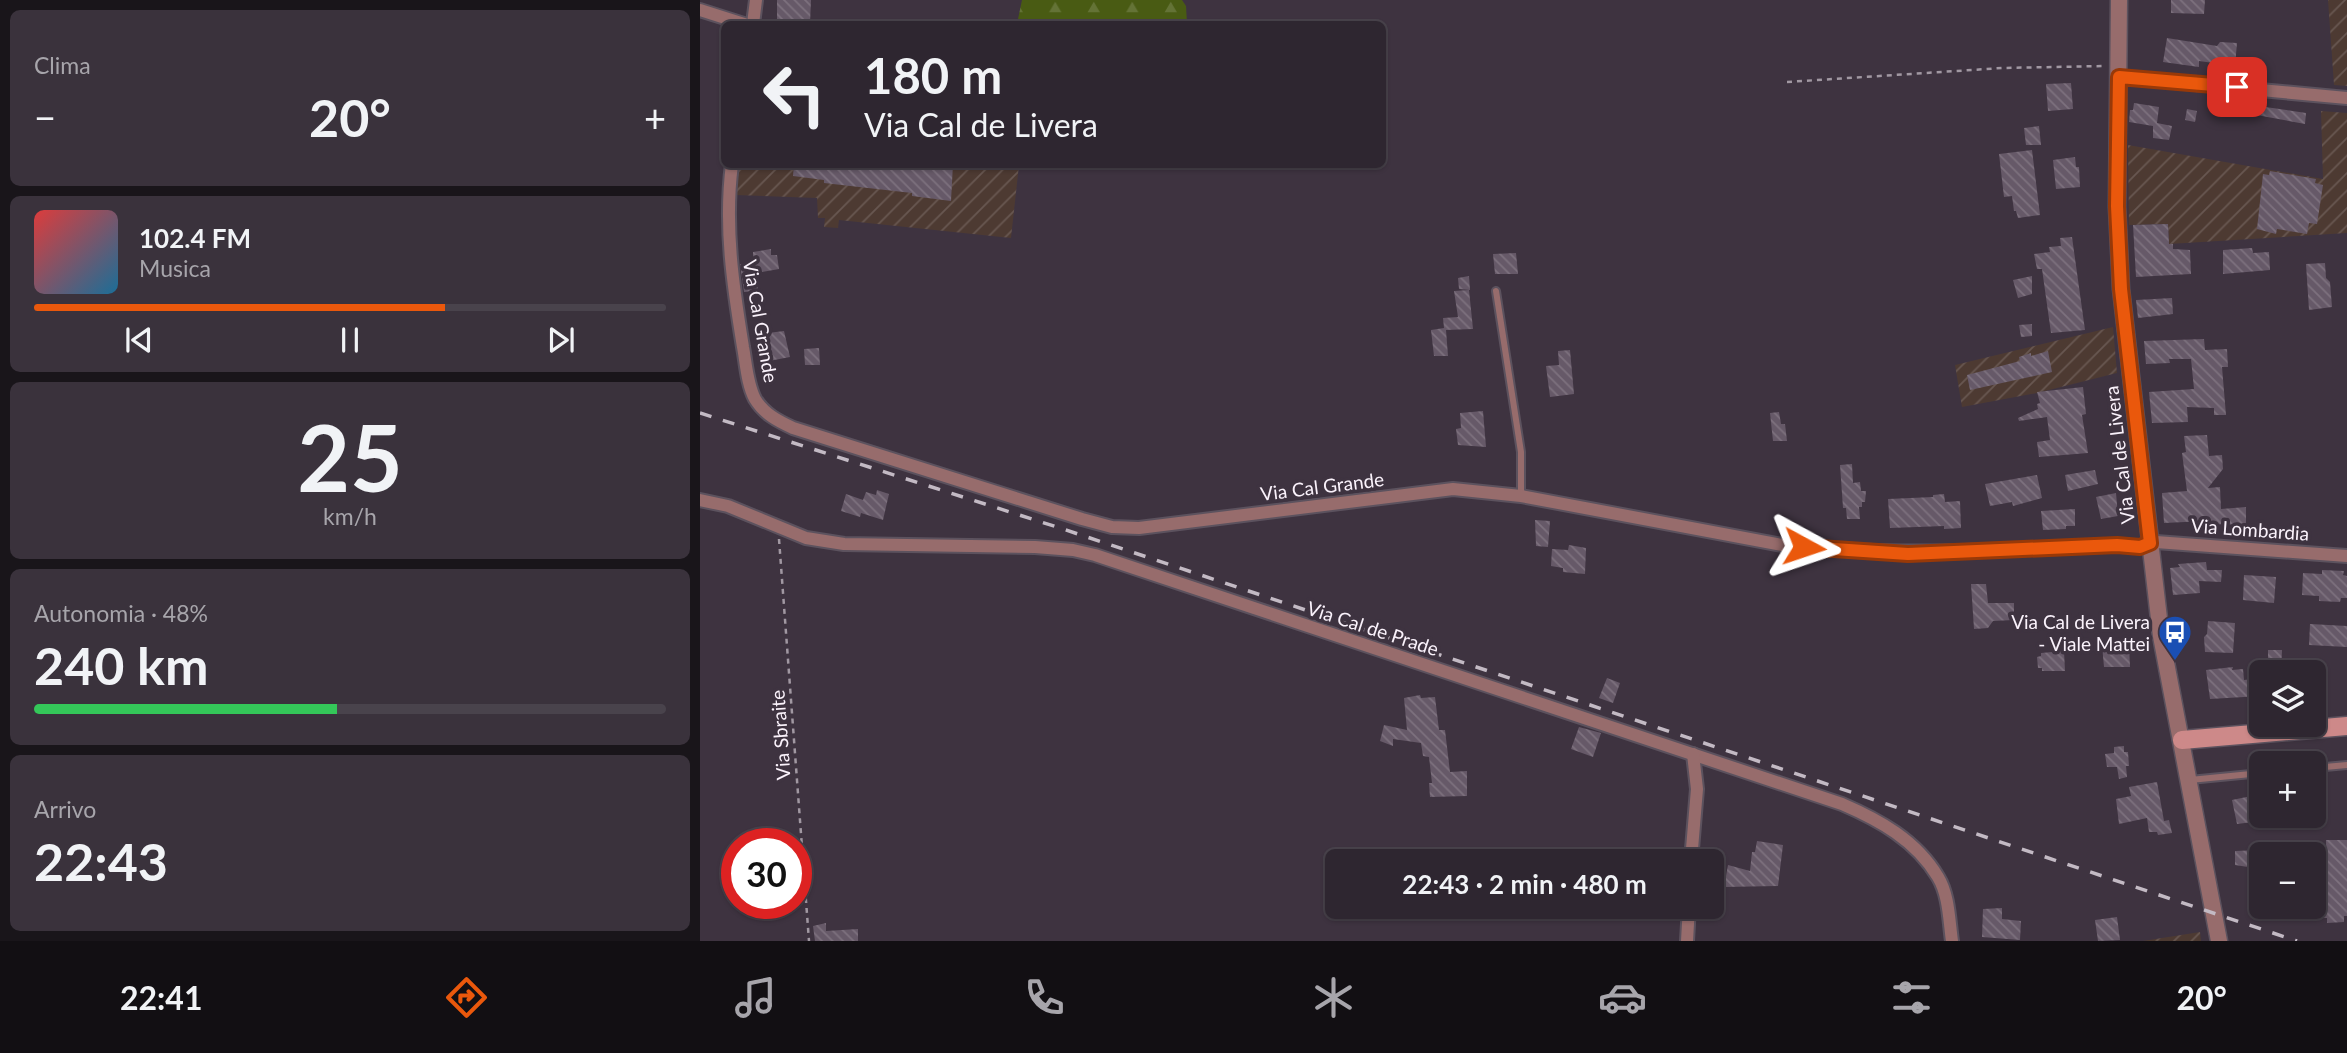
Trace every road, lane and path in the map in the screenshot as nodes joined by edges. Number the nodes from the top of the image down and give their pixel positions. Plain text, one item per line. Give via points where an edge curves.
1 (756, 0) edge
2 (2119, 0) edge
3 (700, 10) edge
4 (735, 21) edge
5 (753, 21) edge
6 (2114, 71) junction
7 (1787, 82) dead end
8 (2347, 98) edge
9 (732, 168) edge
10 (1496, 291) dead end
11 (1521, 496) junction
12 (700, 500) edge
13 (778, 526) junction
14 (2150, 543) junction
15 (2347, 556) edge
16 (2347, 726) edge
17 (2182, 740) junction
18 (1693, 754) junction
19 (2347, 765) edge
20 (2326, 767) edge
21 (2249, 774) edge
22 (2189, 780) junction
23 (1692, 849) edge
24 (1688, 919) edge
25 (809, 941) edge
26 (1687, 941) edge
27 (1952, 941) edge
28 (2219, 941) edge

1 - 5 street
2 - 6 street, Via Cal de Livera
3 - 4 street
6 - 7 path via 2003,68
6 - 8 street
6 - 14 street, Via Cal de Livera via 2121,289
9 - 11 street, Via Cal Grande via 730,260 748,375 760,406 793,428 1112,527 1139,528 1453,489
10 - 11 lane via 1521,452
11 - 14 street, Via Cal Grande via 1826,550 1908,554 2140,547
12 - 13 street, Via Cal de Prade
13 - 18 street, Via Cal de Prade via 807,538 844,544 1035,547 1095,555
13 - 25 path, Via Sbraite
14 - 15 street, Via Lombardia
14 - 17 street, Via Cal de Livera via 2161,636
16 - 17 main road
17 - 22 street, Via Cal de Livera
18 - 23 street via 1697,789
18 - 27 street, Via Cal de Prade via 1842,804 1897,833 1938,878 1948,905
19 - 20 lane
21 - 22 lane
22 - 28 street, Via Cal de Livera
24 - 26 street

